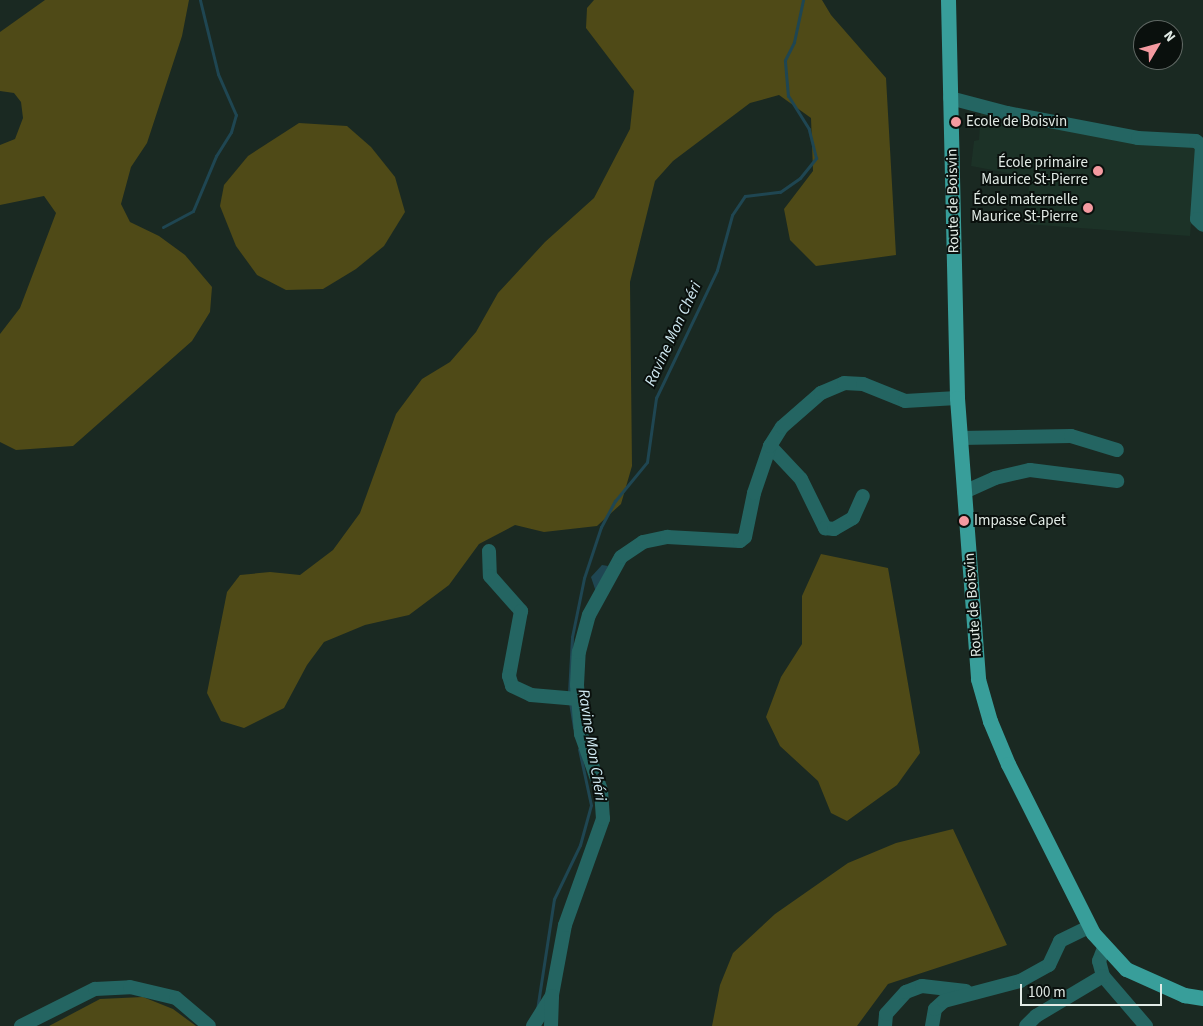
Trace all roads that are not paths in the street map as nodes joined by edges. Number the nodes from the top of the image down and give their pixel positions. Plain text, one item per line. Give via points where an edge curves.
1 (948, 0) edge
2 (950, 98) junction
3 (1203, 225) edge
4 (957, 398) junction
5 (960, 438) junction
6 (770, 446) junction
7 (1117, 450) dead end
8 (1117, 481) dead end
9 (964, 492) junction
10 (864, 496) dead end
11 (489, 551) dead end
12 (578, 699) junction
13 (1089, 927) junction
14 (1104, 948) junction
15 (1103, 976) junction
16 (975, 992) junction
17 (552, 995) junction
18 (1203, 998) edge
19 (21, 1026) edge
20 (209, 1026) edge
21 (533, 1026) edge
22 (551, 1026) edge
23 (885, 1026) edge
24 (932, 1026) edge
25 (1026, 1026) edge
26 (1146, 1026) edge

1 - 2 main road, Route de Boisvin
2 - 3 street via 1007,113 1138,138 1196,141 1202,146 1197,219
2 - 4 main road, Route de Boisvin
4 - 5 main road, Route de Boisvin
4 - 6 street via 905,401 863,384 844,383 821,394 782,427
5 - 7 street via 1071,436
5 - 9 main road, Route de Boisvin
6 - 10 street via 801,479 825,528 834,529 854,518
6 - 12 street via 754,493 748,532 740,541 667,536 643,542 621,557 589,614 580,652
8 - 9 street via 1030,470 995,478
9 - 13 main road, Route de Boisvin via 978,679 985,704 1008,764
11 - 12 street via 490,576 521,611 509,676 512,686 531,696
12 - 17 street via 581,734 602,790 603,819 564,926
13 - 14 main road, Route de Boisvin
13 - 16 street via 1060,941 1053,960 1045,967 1020,981
14 - 15 street via 1099,961
14 - 18 main road, Route de Boisvin via 1126,969 1184,995
15 - 25 street via 1036,1016
15 - 26 street
16 - 23 street via 922,986 895,1001 886,1014
16 - 24 street via 944,1001 935,1009
17 - 21 street
17 - 22 street
19 - 20 street via 95,989 130,987 176,998

